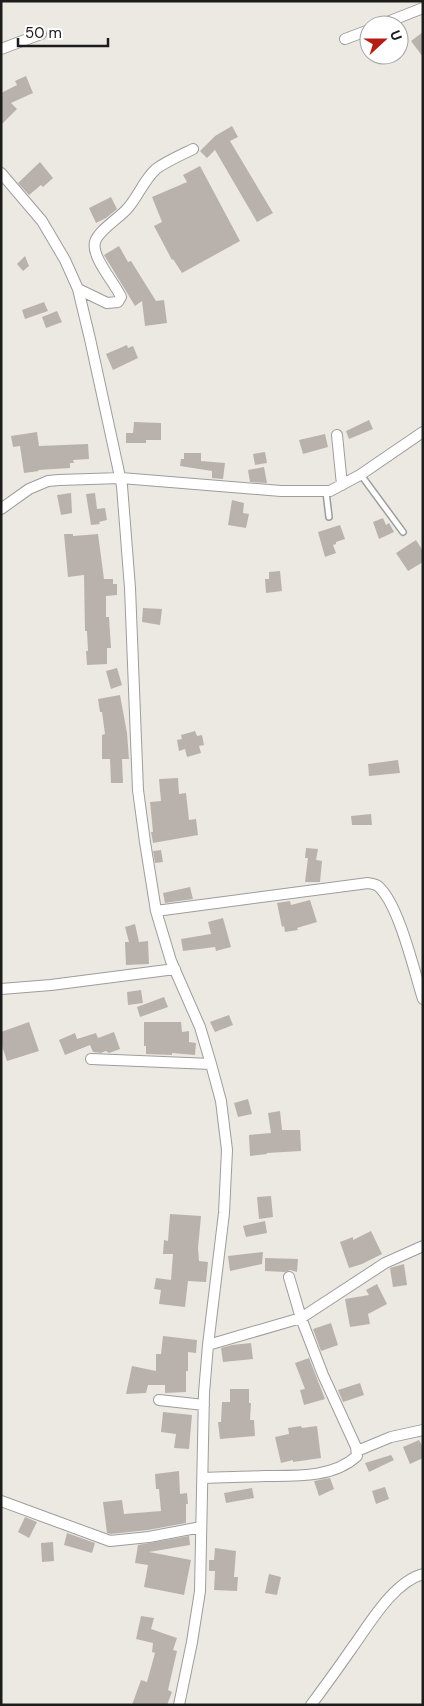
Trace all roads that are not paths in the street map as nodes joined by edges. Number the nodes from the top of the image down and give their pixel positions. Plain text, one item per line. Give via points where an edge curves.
1 (423, 8) edge
2 (405, 15) edge
3 (41, 34) dead end
4 (359, 34) edge
5 (345, 40) dead end
6 (1, 50) edge
7 (193, 149) dead end
8 (1, 173) edge
9 (78, 290) junction
10 (423, 432) edge
11 (336, 434) dead end
12 (360, 475) junction
13 (121, 478) junction
14 (342, 485) junction
15 (326, 492) junction
16 (1, 509) edge
17 (329, 517) dead end
18 (403, 532) dead end
19 (156, 911) junction
20 (174, 969) junction
21 (1, 988) edge
22 (423, 998) edge
23 (91, 1059) dead end
24 (211, 1064) junction
25 (423, 1246) edge
26 (289, 1277) dead end
27 (301, 1318) junction
28 (208, 1345) junction
29 (159, 1400) dead end
30 (204, 1405) junction
31 (423, 1430) edge
32 (357, 1451) junction
33 (203, 1478) junction
34 (1, 1501) edge
35 (201, 1528) junction
36 (423, 1574) edge
37 (179, 1705) edge
38 (312, 1705) edge

1 - 2 street
3 - 6 street
4 - 5 street
7 - 9 street via 156,170 127,210 95,242 99,260 121,297 118,302 107,303
8 - 9 street via 42,221
9 - 13 street
10 - 12 street
11 - 14 street
12 - 14 street
12 - 18 lane
13 - 15 street
13 - 16 street via 48,481 29,489
13 - 19 street via 130,588 138,790
14 - 15 street
15 - 17 lane
19 - 20 street
19 - 22 street via 376,884 393,908
20 - 21 street
20 - 24 street via 200,1027
23 - 24 street
24 - 28 street via 221,1100 227,1150 224,1212
25 - 27 street via 385,1263
26 - 27 street
27 - 28 street
27 - 32 street
28 - 30 street
29 - 30 street
30 - 33 street
31 - 32 street via 391,1437
32 - 33 street via 352,1461 325,1472
33 - 35 street
34 - 35 street via 110,1541
35 - 37 street via 200,1592
36 - 38 street via 404,1584 385,1603

